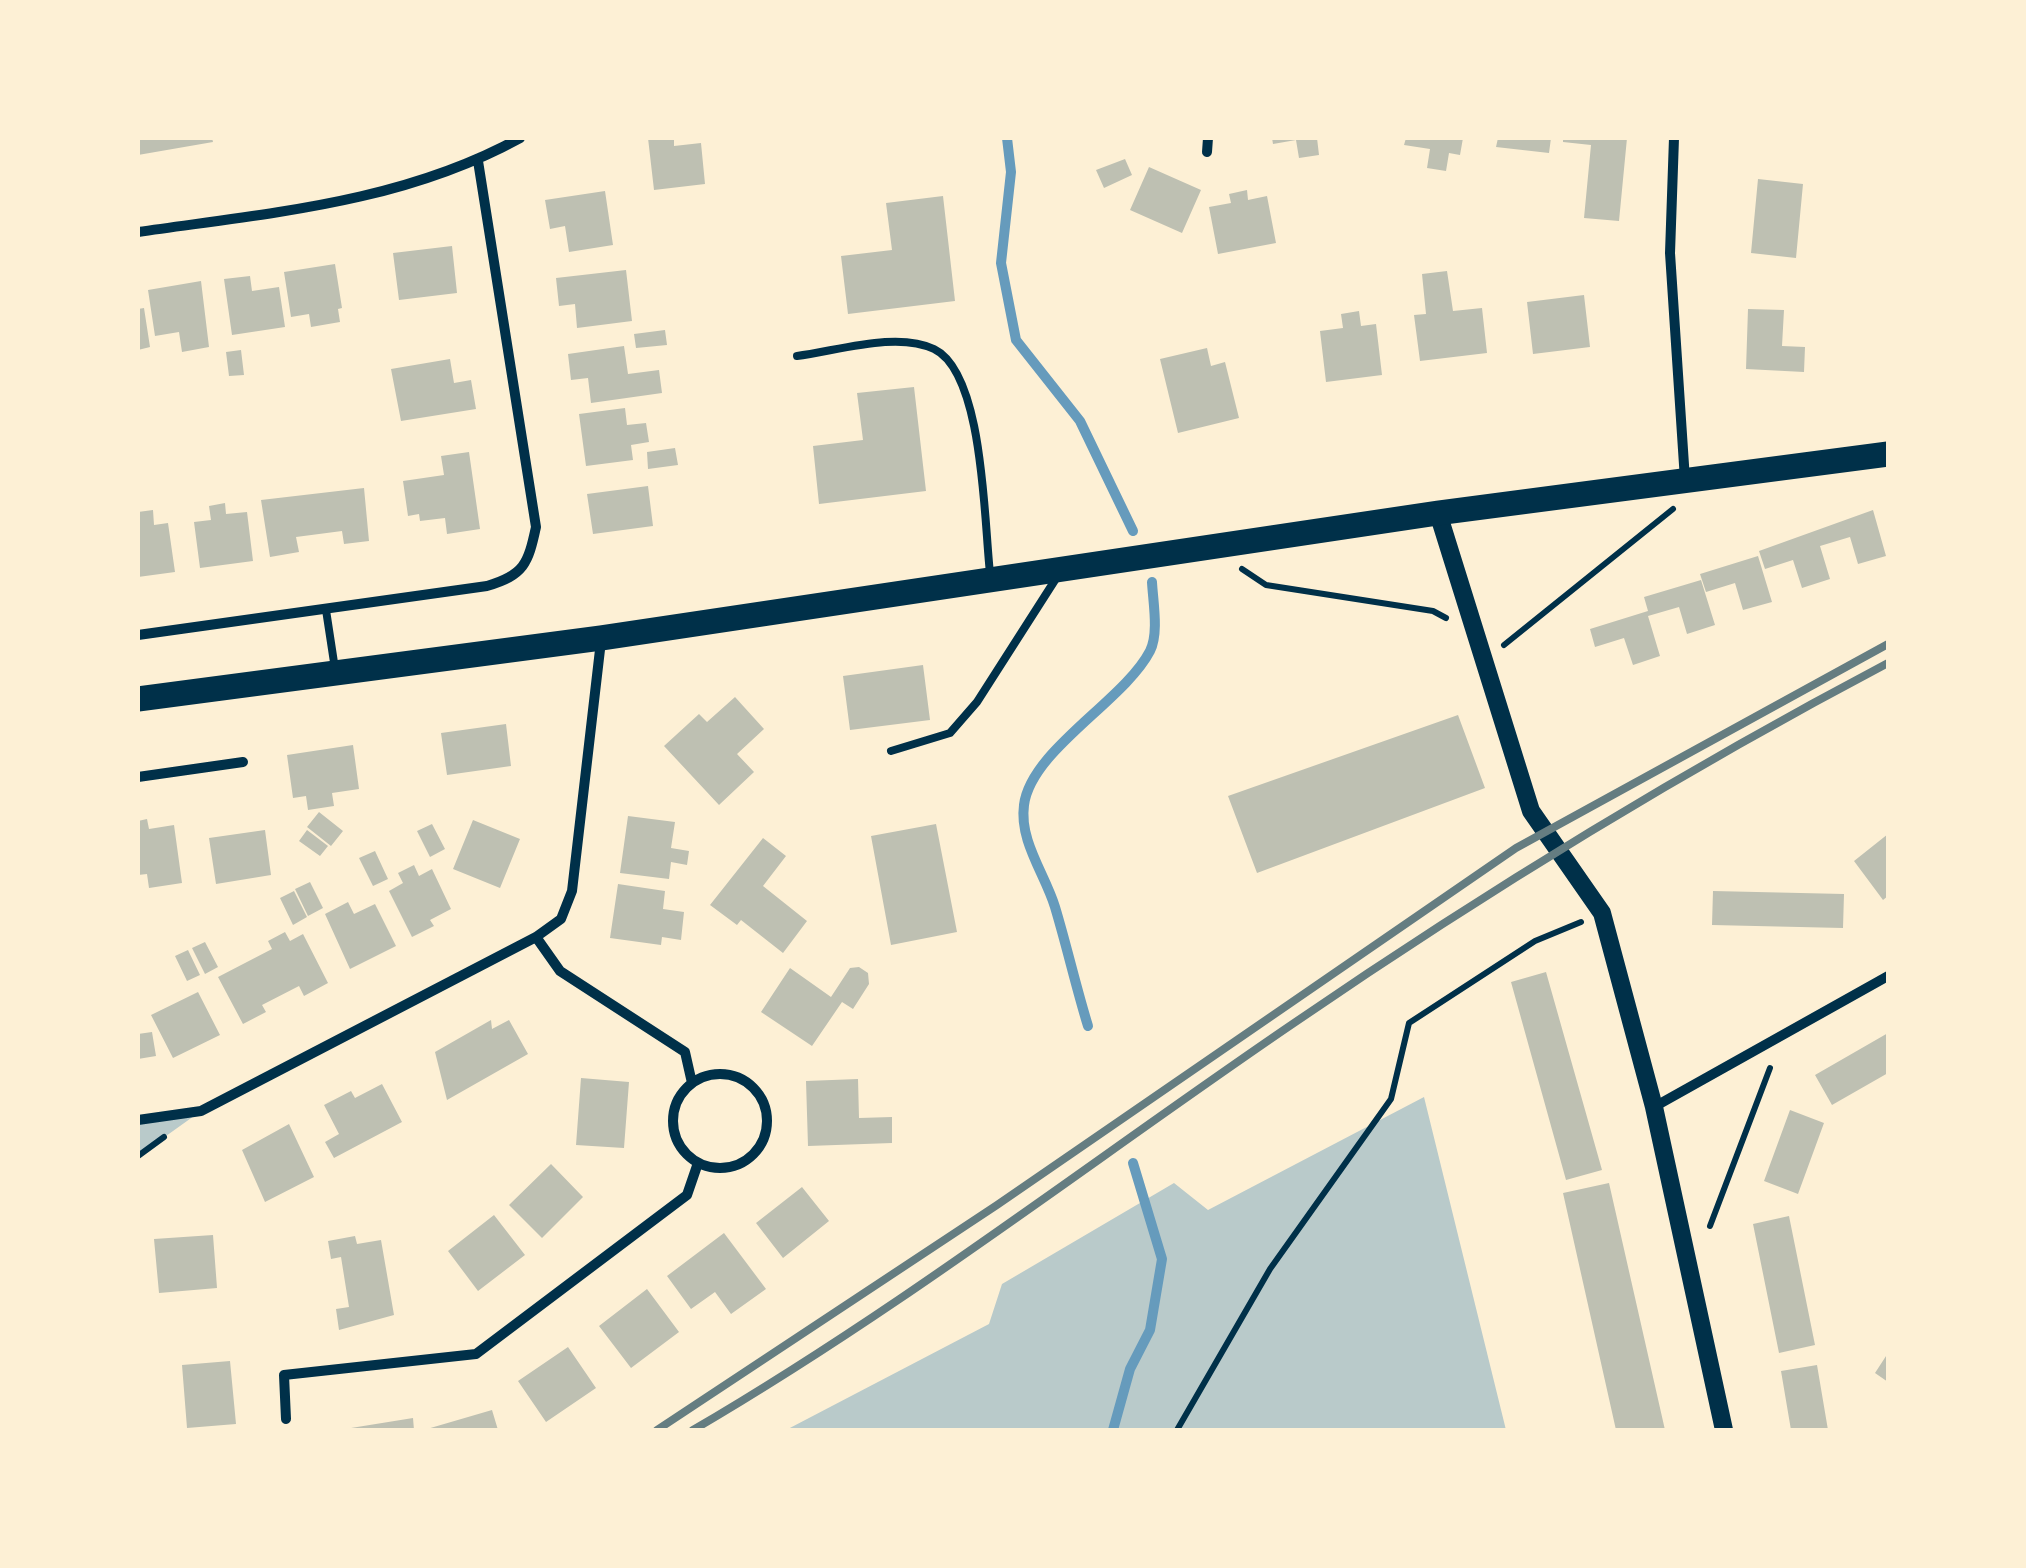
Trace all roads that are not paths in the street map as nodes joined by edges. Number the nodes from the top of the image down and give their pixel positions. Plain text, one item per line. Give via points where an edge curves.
1 (520, 138) edge
2 (1208, 138) edge
3 (1674, 138) edge
4 (1207, 152) dead end
5 (478, 161) junction
6 (138, 232) edge
7 (798, 356) dead end
8 (1888, 454) edge
9 (1685, 480) junction
10 (1438, 513) junction
11 (1062, 569) junction
12 (990, 578) junction
13 (326, 610) junction
14 (138, 635) edge
15 (601, 638) junction
16 (335, 671) junction
17 (138, 699) edge
18 (891, 751) dead end
19 (243, 762) dead end
20 (138, 777) edge
21 (536, 937) junction
22 (1888, 976) edge
23 (692, 1083) junction
24 (1654, 1106) junction
25 (138, 1120) edge
26 (698, 1163) junction
27 (286, 1419) dead end
28 (1724, 1430) edge

1 - 5 street
2 - 4 street
3 - 9 street via 1670,253
5 - 6 street via 395,190
5 - 13 street via 536,528 530,556 514,578 487,586
7 - 12 lane via 902,342 935,349 957,369 969,398
8 - 9 main road
9 - 10 main road
10 - 11 main road
10 - 24 street via 1531,811 1602,913
11 - 12 main road
11 - 18 lane via 950,734
12 - 15 main road
13 - 14 street
13 - 16 lane
15 - 16 main road
15 - 21 street via 572,891 561,919
16 - 17 main road
19 - 20 street
21 - 23 street via 560,971 685,1052
21 - 25 street via 201,1110
22 - 24 street
23 - 26 street via 680,1094 673,1125 676,1140
23 - 26 street via 705,1076 736,1077 759,1096 766,1125 763,1140 742,1163
24 - 28 street
26 - 27 street via 687,1195 476,1354 284,1375

